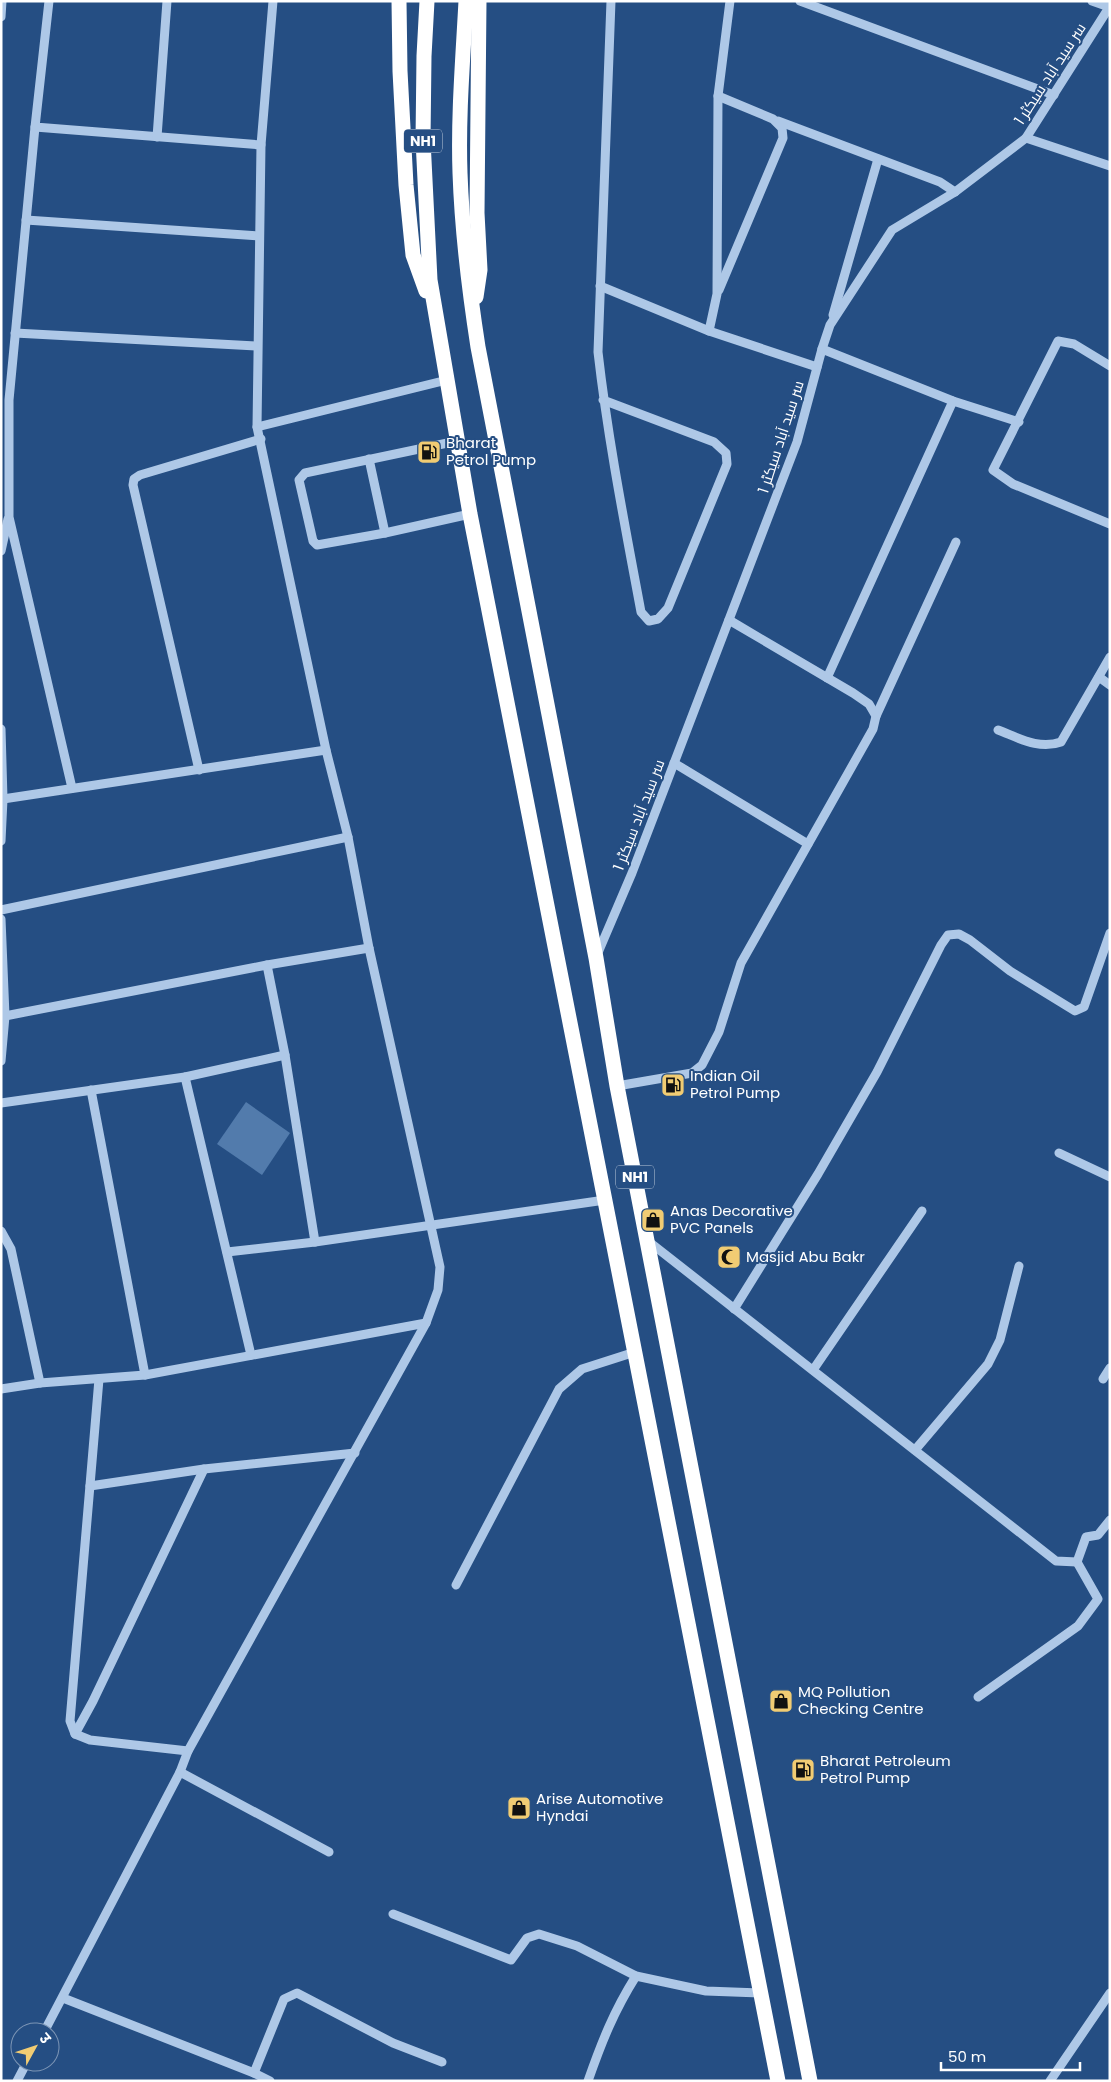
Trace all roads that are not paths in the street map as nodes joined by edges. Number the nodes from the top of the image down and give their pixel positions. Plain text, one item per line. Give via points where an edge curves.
1 (2, 1) edge
2 (49, 1) edge
3 (166, 1) edge
4 (273, 1) edge
5 (399, 1) edge
6 (427, 1) edge
7 (466, 1) edge
8 (479, 1) edge
9 (611, 1) edge
10 (730, 1) edge
11 (800, 1) edge
12 (1092, 1) edge
13 (1109, 7) edge
14 (1, 17) edge
15 (1054, 95) junction
16 (718, 96) junction
17 (773, 119) junction
18 (35, 127) junction
19 (157, 137) junction
20 (1026, 138) junction
21 (261, 145) junction
22 (878, 159) junction
23 (1110, 166) edge
24 (956, 192) junction
25 (26, 220) junction
26 (259, 236) junction
27 (600, 286) junction
28 (717, 294) junction
29 (473, 317) junction
30 (437, 323) junction
31 (830, 325) junction
32 (710, 331) junction
33 (16, 333) junction
34 (257, 346) junction
35 (822, 349) junction
36 (1110, 366) edge
37 (817, 367) junction
38 (447, 380) junction
39 (603, 400) junction
40 (953, 401) junction
41 (1019, 422) junction
42 (257, 426) junction
43 (261, 439) junction
44 (457, 441) junction
45 (369, 459) junction
46 (470, 514) junction
47 (9, 517) junction
48 (1110, 524) edge
49 (386, 533) junction
50 (956, 542) dead end
51 (1, 550) edge
52 (729, 620) junction
53 (1110, 657) edge
54 (827, 678) junction
55 (1099, 678) junction
56 (1110, 685) edge
57 (876, 716) junction
58 (1, 729) edge
59 (998, 730) dead end
60 (326, 750) junction
61 (674, 763) junction
62 (200, 770) junction
63 (72, 788) junction
64 (3, 799) junction
65 (348, 837) junction
66 (1, 841) edge
67 (808, 844) junction
68 (1, 910) edge
69 (1, 919) edge
70 (1110, 933) edge
71 (369, 948) junction
72 (596, 958) junction
73 (267, 965) junction
74 (5, 1016) junction
75 (285, 1055) junction
76 (1, 1061) edge
77 (185, 1077) junction
78 (617, 1086) junction
79 (91, 1090) junction
80 (1, 1103) edge
81 (1059, 1153) dead end
82 (1110, 1177) edge
83 (605, 1200) junction
84 (922, 1211) dead end
85 (431, 1226) junction
86 (1, 1231) edge
87 (648, 1241) junction
88 (315, 1242) junction
89 (227, 1252) junction
90 (1019, 1266) dead end
91 (734, 1308) junction
92 (426, 1323) junction
93 (635, 1352) junction
94 (251, 1355) junction
95 (1110, 1368) edge
96 (813, 1370) junction
97 (145, 1375) junction
98 (99, 1379) junction
99 (1103, 1379) dead end
100 (40, 1383) junction
101 (1, 1389) edge
102 (915, 1450) junction
103 (355, 1453) junction
104 (204, 1469) junction
105 (90, 1486) junction
106 (1110, 1520) edge
107 (1077, 1562) junction
108 (456, 1585) dead end
109 (978, 1697) dead end
110 (75, 1734) junction
111 (188, 1751) junction
112 (180, 1772) junction
113 (329, 1852) dead end
114 (393, 1914) dead end
115 (636, 1976) junction
116 (760, 1993) junction
117 (1110, 1993) edge
118 (63, 1998) junction
119 (50, 2022) edge
120 (442, 2062) dead end
121 (254, 2073) junction
122 (267, 2080) edge
123 (588, 2081) edge
124 (778, 2081) edge
125 (810, 2081) edge
126 (1050, 2081) edge

1 - 14 street
2 - 18 street
3 - 19 street
4 - 21 street
5 - 30 highway via 406,185 413,255
6 - 30 highway, NH1 via 423,140 430,280
7 - 29 highway, NH1 via 460,171
8 - 29 highway via 477,213 480,270
9 - 27 street
10 - 16 street
11 - 15 street
12 - 13 street
13 - 15 street, سر سید آباد سیکٹر 1
15 - 20 street, سر سید آباد سیکٹر 1
16 - 17 street
16 - 28 street
17 - 22 street
17 - 28 street via 782,128 783,138
18 - 19 street
18 - 25 street
19 - 21 street
20 - 23 street
20 - 24 street, سر سید آباد سیکٹر 1
21 - 26 street
22 - 24 street via 940,182
22 - 31 street
24 - 31 street, سر سید آباد سیکٹر 1 via 892,230
25 - 26 street
25 - 33 street
26 - 34 street
27 - 32 street
27 - 39 street via 598,352
28 - 32 street
29 - 72 highway, NH1
30 - 38 highway, NH1
31 - 35 street, سر سید آباد سیکٹر 1
32 - 37 street
33 - 34 street
33 - 47 street via 9,400
34 - 42 street
35 - 37 street, سر سید آباد سیکٹر 1
35 - 40 street
36 - 41 street via 1074,344 1058,341
37 - 52 street, سر سید آباد سیکٹر 1 via 797,442
38 - 42 street
38 - 44 highway, NH1
39 - 39 street via 714,442 726,453 727,464 668,608 658,619 649,621 641,612
40 - 41 street
40 - 54 street
41 - 48 street via 993,470 1013,484
42 - 43 street
43 - 60 street
43 - 62 street via 134,479
44 - 45 street
44 - 46 highway, NH1
45 - 49 street
45 - 49 street via 305,473 299,480 313,541 317,545
46 - 49 street
46 - 83 highway, NH1
47 - 51 street
47 - 63 street
50 - 57 street
52 - 54 street
52 - 61 street, سر سید آباد سیکٹر 1
53 - 55 street
54 - 57 street via 869,704
55 - 56 street
55 - 59 street via 1061,742 1041,745
57 - 67 street via 873,729
58 - 64 street
60 - 62 street
60 - 65 street
61 - 67 street
61 - 72 street, سر سید آباد سیکٹر 1
62 - 63 street
63 - 64 street
64 - 66 street
65 - 68 street
65 - 71 street
67 - 78 street via 741,963 719,1032 702,1065 692,1073
69 - 74 street
70 - 91 street via 1090,997 1084,1008 1075,1011 1010,971 970,940 959,934 948,935 872,1080
71 - 73 street
71 - 85 street
72 - 78 highway, NH1
73 - 74 street
73 - 75 street
74 - 76 street
75 - 77 street
75 - 88 street
77 - 79 street
77 - 89 street
78 - 87 highway, NH1
79 - 80 street
79 - 97 street
81 - 82 street
83 - 85 street
83 - 93 highway, NH1
84 - 96 street
85 - 88 street
85 - 92 street via 440,1267 438,1290
86 - 100 street via 11,1249
87 - 91 street
87 - 125 highway, NH1
88 - 89 street
89 - 94 street
90 - 102 street via 1000,1340 988,1364
91 - 96 street
92 - 94 street
92 - 103 street
93 - 108 street via 582,1370 559,1389
93 - 116 highway, NH1
94 - 97 street
95 - 99 street
96 - 102 street
97 - 98 street
98 - 100 street
98 - 105 street
100 - 101 street
102 - 107 street via 1056,1561
103 - 104 street
103 - 111 street
104 - 105 street
104 - 110 street via 94,1701
105 - 110 street via 70,1706 70,1721
106 - 107 street via 1098,1536 1086,1537
107 - 109 street via 1098,1599 1078,1626
110 - 111 street via 90,1740
111 - 112 street
112 - 113 street
112 - 118 street
114 - 115 street via 511,1960 527,1938 539,1934 577,1946
115 - 116 street via 706,1991
115 - 123 street via 606,2030
116 - 124 highway, NH1
117 - 126 street
118 - 119 street
118 - 121 street
120 - 121 street via 393,2044 297,1994 284,1999
121 - 122 street

